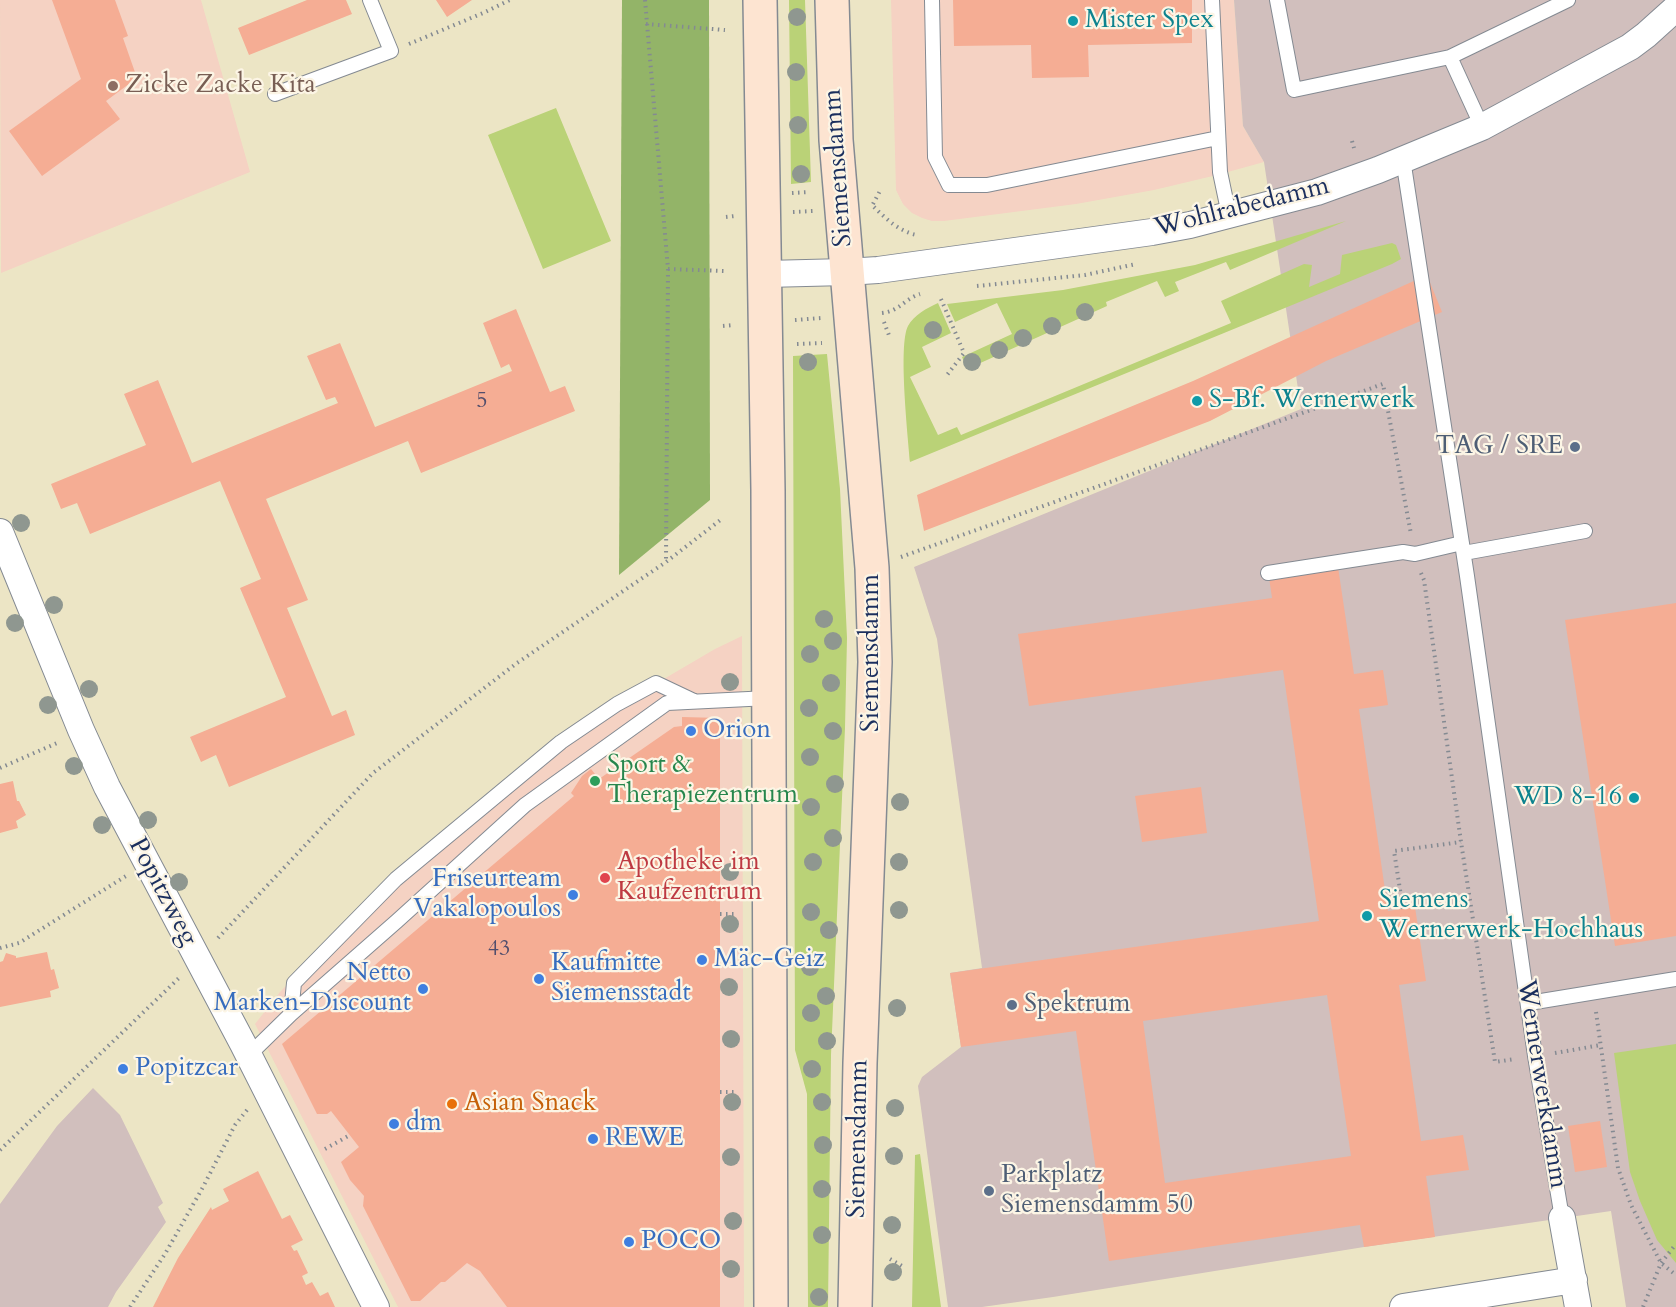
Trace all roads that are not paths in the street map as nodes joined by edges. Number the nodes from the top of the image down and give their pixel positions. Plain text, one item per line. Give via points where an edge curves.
1 (370, 0) edge
2 (760, 0) edge
3 (832, 0) edge
4 (932, 0) edge
5 (1212, 0) edge
6 (1277, 0) edge
7 (1568, 0) edge
8 (1676, 8) edge
9 (1450, 57) junction
10 (275, 94) dead end
11 (1482, 126) junction
12 (1218, 138) junction
13 (1403, 159) junction
14 (1229, 215) junction
15 (846, 272) junction
16 (766, 274) junction
17 (1585, 531) dead end
18 (0, 532) edge
19 (1463, 548) junction
20 (1268, 573) dead end
21 (769, 698) junction
22 (696, 701) junction
23 (1676, 979) edge
24 (1529, 1003) junction
25 (291, 1014) junction
26 (249, 1055) junction
27 (1562, 1218) joint
28 (1574, 1280) junction
29 (376, 1307) edge
30 (771, 1307) edge
31 (855, 1307) edge
32 (1402, 1307) edge
33 (1578, 1307) edge

1 - 10 lane via 391,51
2 - 16 main road
3 - 15 main road, Siemensdamm via 836,140
4 - 12 lane via 935,157 949,185 987,185
5 - 12 lane
6 - 9 lane via 1294,90
7 - 9 lane
8 - 11 street, Wohlrabedamm via 1630,46
9 - 11 lane
11 - 13 street, Wohlrabedamm
12 - 14 lane
13 - 14 street, Wohlrabedamm via 1317,192
13 - 19 lane, Wernerwerkdamm
14 - 15 street, Wohlrabedamm via 1152,232
15 - 16 street, Wohlrabedamm
15 - 31 main road, Siemensdamm via 872,568 875,663
16 - 21 main road
17 - 19 lane
18 - 26 street, Popitzweg via 107,787
19 - 20 lane via 1402,552
19 - 24 lane, Wernerwerkdamm
21 - 22 lane
21 - 30 main road
22 - 25 lane via 667,703 525,805
22 - 25 lane via 656,683 561,741 396,879 346,929 294,983
23 - 24 lane
24 - 27 lane, Wernerwerkdamm
25 - 26 lane
26 - 29 street, Popitzweg
27 - 28 street, Wernerwerkdamm
28 - 32 street
28 - 33 street, Wernerwerkdamm

